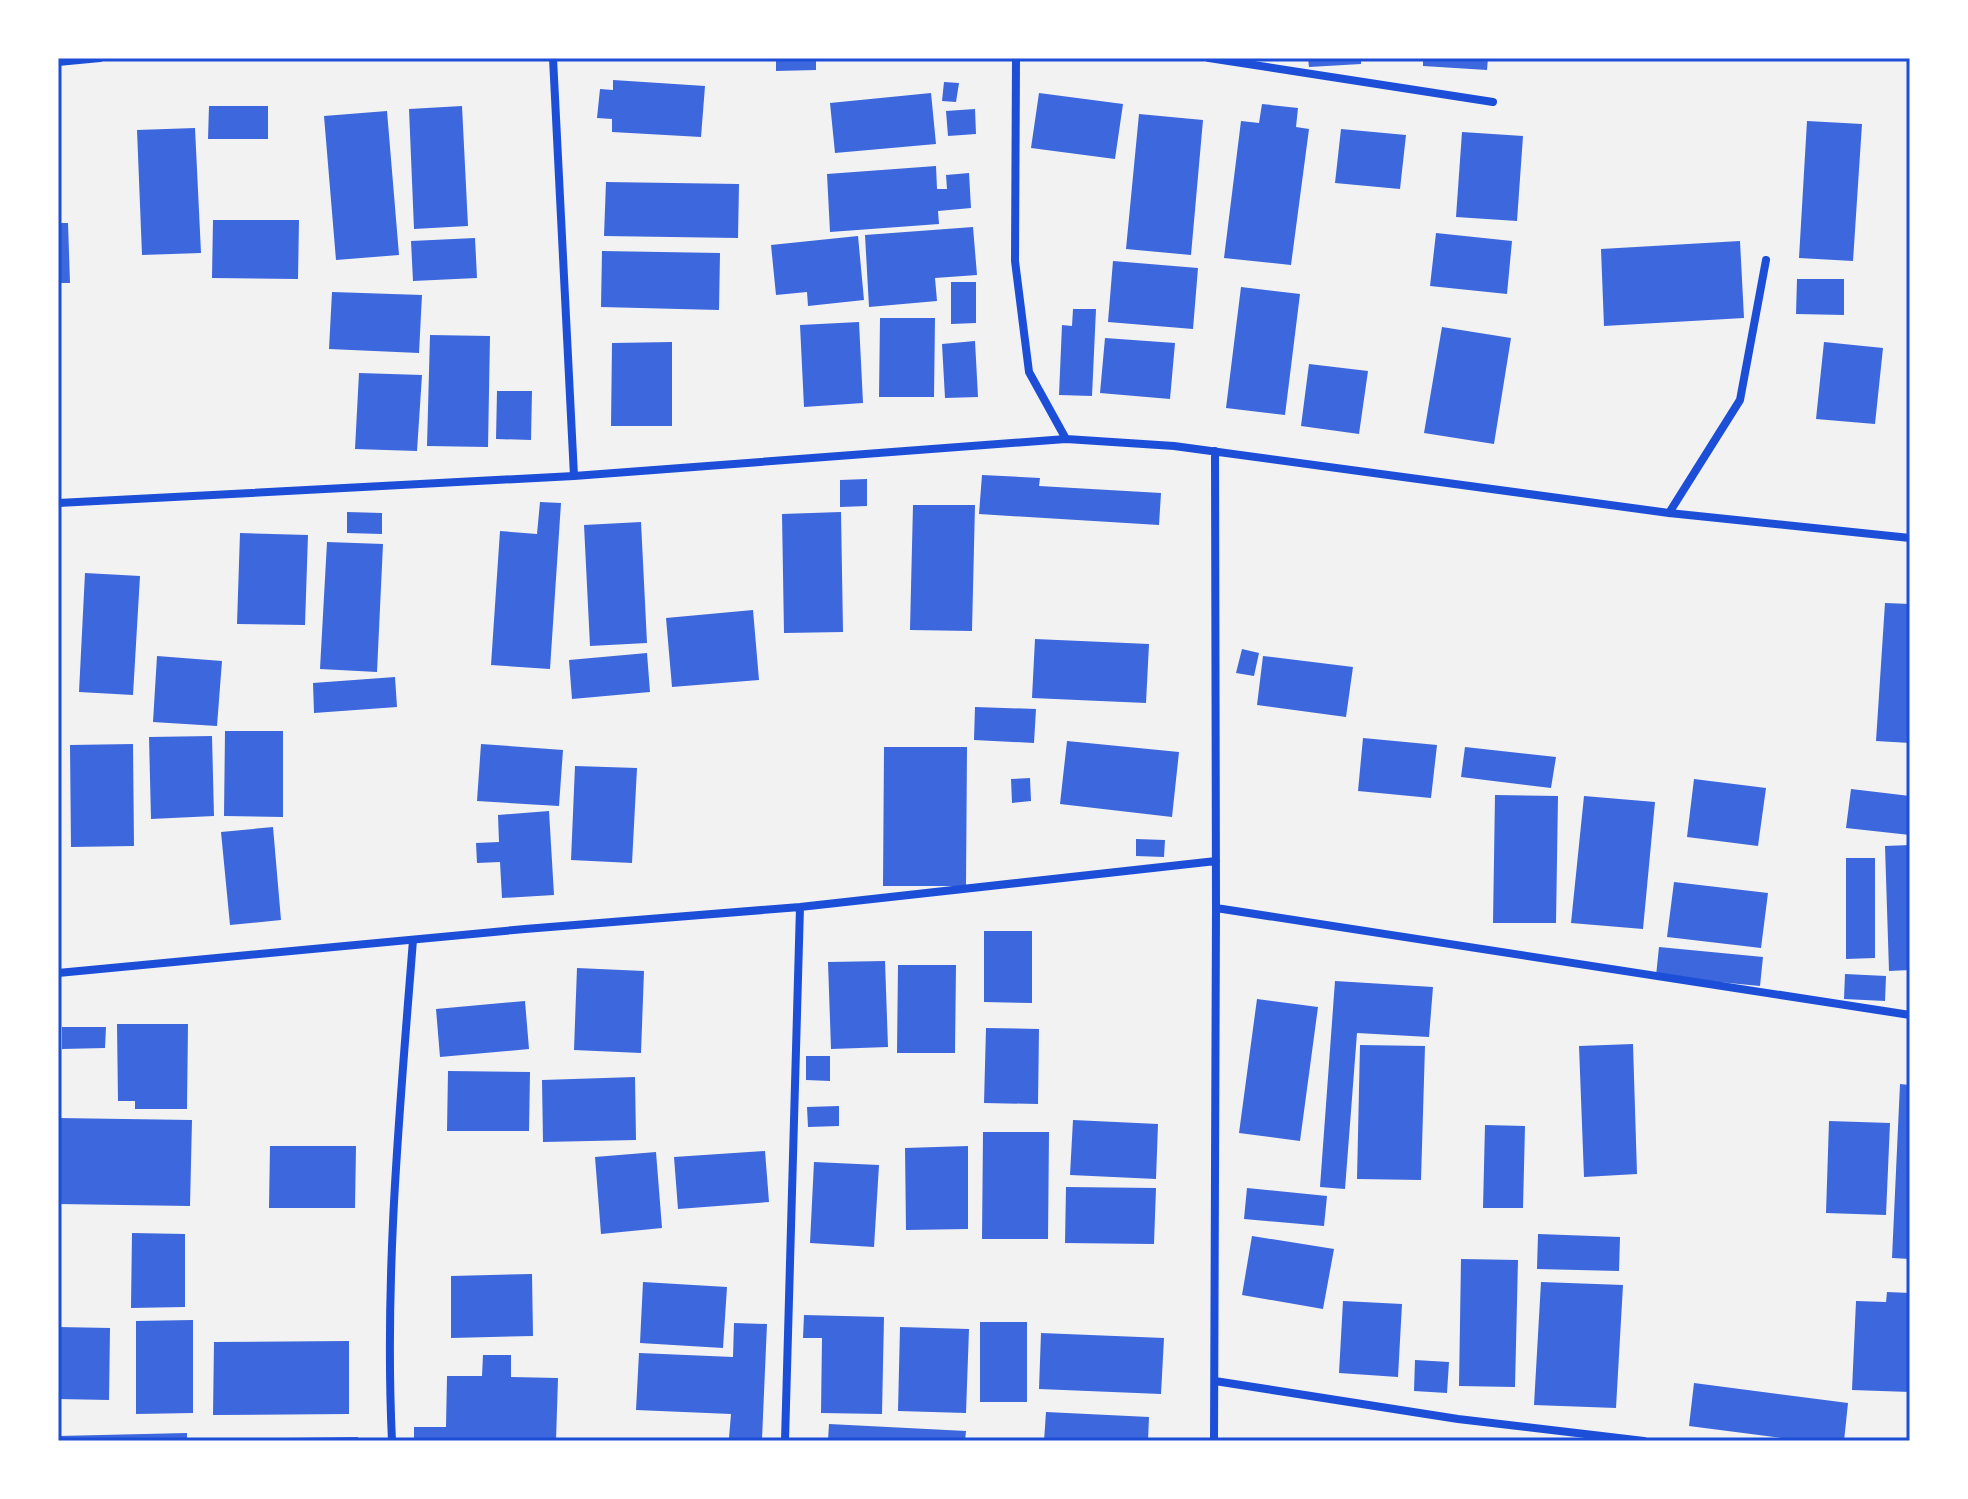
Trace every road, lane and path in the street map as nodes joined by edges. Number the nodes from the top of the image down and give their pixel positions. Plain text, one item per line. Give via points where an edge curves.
1 (100, 58) edge
2 (553, 58) edge
3 (1016, 58) edge
4 (1209, 58) edge
5 (58, 62) edge
6 (1493, 102) dead end
7 (1766, 260) dead end
8 (1066, 439) junction
9 (1215, 451) junction
10 (574, 476) junction
11 (58, 503) edge
12 (1669, 513) junction
13 (1910, 538) edge
14 (1216, 861) junction
15 (800, 907) junction
16 (1216, 908) junction
17 (413, 940) junction
18 (58, 973) edge
19 (1910, 1015) edge
20 (1215, 1381) junction
21 (392, 1441) edge
22 (785, 1441) edge
23 (1214, 1441) edge
24 (1644, 1441) edge

1 - 5 street
2 - 10 street
3 - 8 street via 1015,261 1029,372
4 - 6 street
7 - 12 street via 1740,400
8 - 9 street
8 - 10 street
9 - 12 street
9 - 14 street
10 - 11 street
12 - 13 street
14 - 15 street
14 - 16 street
15 - 17 street
15 - 22 street
16 - 19 street
16 - 20 street
17 - 18 street
17 - 21 street via 395,1169
20 - 23 street
20 - 24 street

